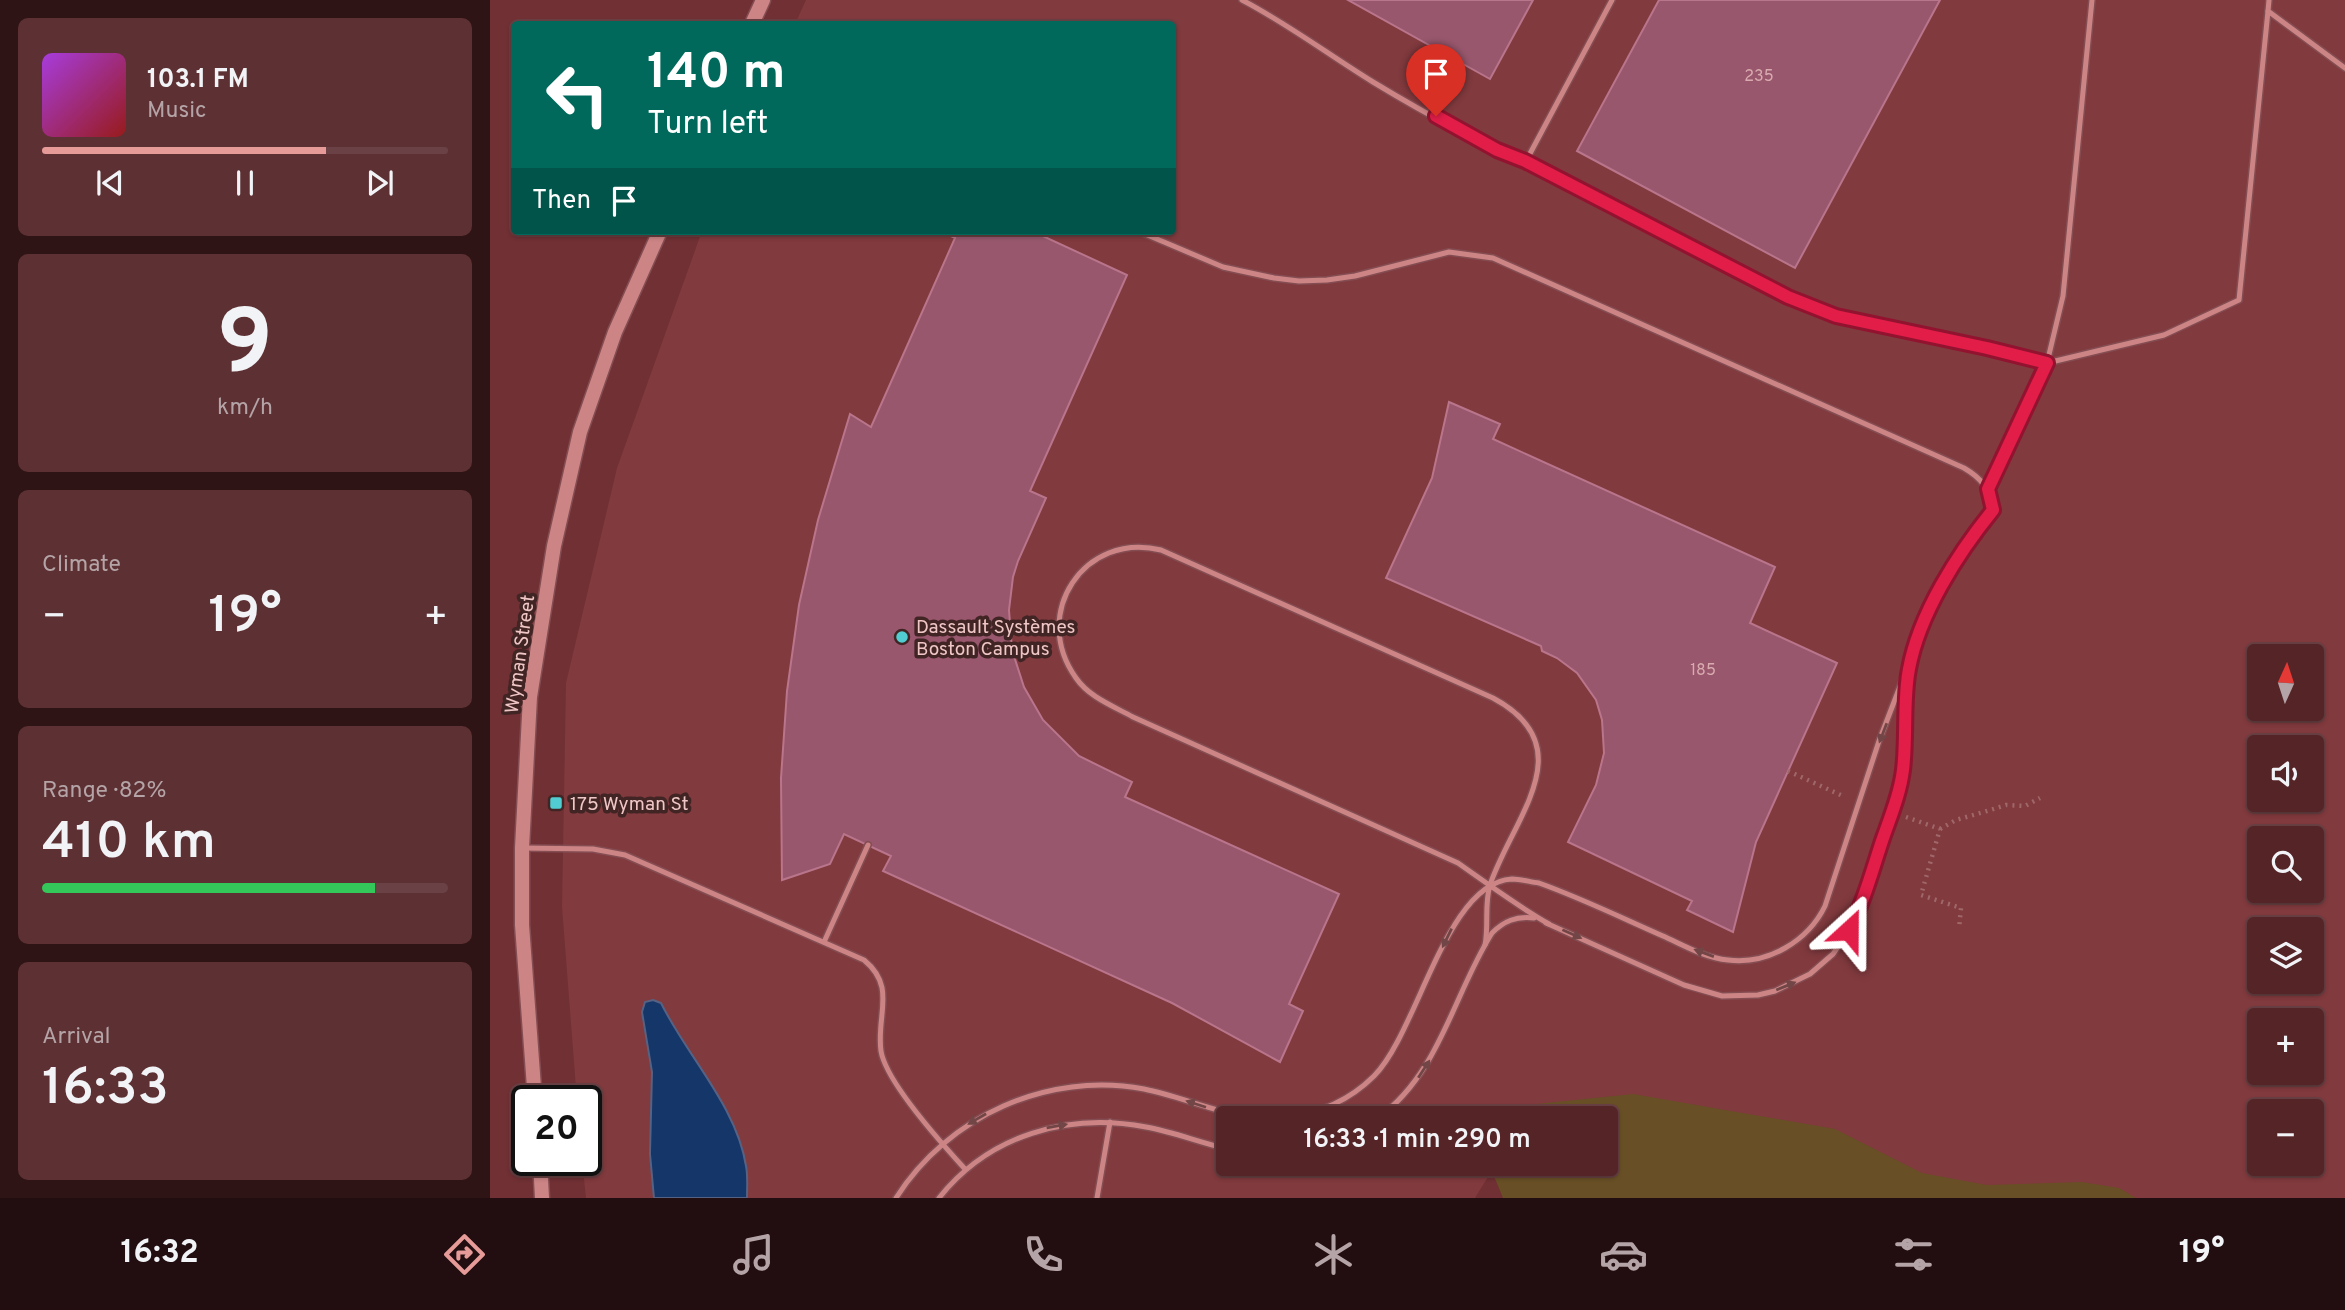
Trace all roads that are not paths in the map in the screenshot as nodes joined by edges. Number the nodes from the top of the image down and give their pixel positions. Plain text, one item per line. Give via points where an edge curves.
1 (763, 0) edge
2 (1242, 0) edge
3 (1612, 0) edge
4 (2092, 0) edge
5 (2269, 0) edge
6 (2268, 11) junction
7 (753, 21) edge
8 (2345, 68) edge
9 (1525, 161) junction
10 (658, 235) edge
11 (1147, 235) edge
12 (2047, 363) junction
13 (1988, 489) junction
14 (1908, 669) junction
15 (868, 845) dead end
16 (522, 848) junction
17 (1490, 886) junction
18 (1549, 924) junction
19 (824, 942) junction
20 (1485, 944) junction
21 (535, 1085) edge
22 (1328, 1106) edge
23 (1391, 1106) edge
24 (1216, 1109) edge
25 (1110, 1122) junction
26 (942, 1144) junction
27 (1216, 1146) edge
28 (965, 1169) junction
29 (540, 1176) edge
30 (541, 1198) edge
31 (896, 1198) edge
32 (939, 1198) edge
33 (1097, 1198) edge

1 - 7 main road
2 - 9 lane via 1374,83
3 - 9 lane
4 - 12 lane via 2063,296
5 - 6 lane
6 - 8 lane
6 - 12 lane via 2239,300 2164,335
9 - 12 lane via 1815,309
10 - 16 main road, Wyman Street via 615,332 580,432 554,546 530,697
11 - 13 lane via 1223,267 1299,281 1355,276 1449,252 1493,258 1964,468
12 - 13 lane
13 - 14 lane via 1993,510 1936,596
14 -> 17 lane via 1879,741 1825,906 1815,923 1783,949 1756,959 1727,960 1539,883 1511,879
18 -> 14 lane via 1684,985 1722,996 1775,991 1810,974 1833,954 1853,923 1892,813 1903,772
15 - 19 lane
16 - 19 lane via 593,849 625,855
16 - 21 main road, Wyman Street via 522,925
17 - 17 lane via 1539,771 1535,739 1516,712 1161,550 1132,545 1118,548 1087,565 1068,588 1062,604 1061,651 1077,681 1090,692 1133,717 1444,857
17 - 18 lane
17 - 20 lane
17 -> 22 lane via 1459,917 1409,1023 1376,1075
18 - 20 lane via 1529,917 1508,921
19 - 26 lane via 864,960 878,974 884,991 880,1035 884,1064
23 -> 20 lane via 1412,1087 1430,1060
24 -> 26 lane via 1143,1089 1060,1088 1014,1101
25 - 27 lane
28 -> 25 lane via 1006,1143 1048,1127
25 - 33 lane
26 - 28 lane
26 - 31 lane
28 - 32 lane
29 - 30 main road

